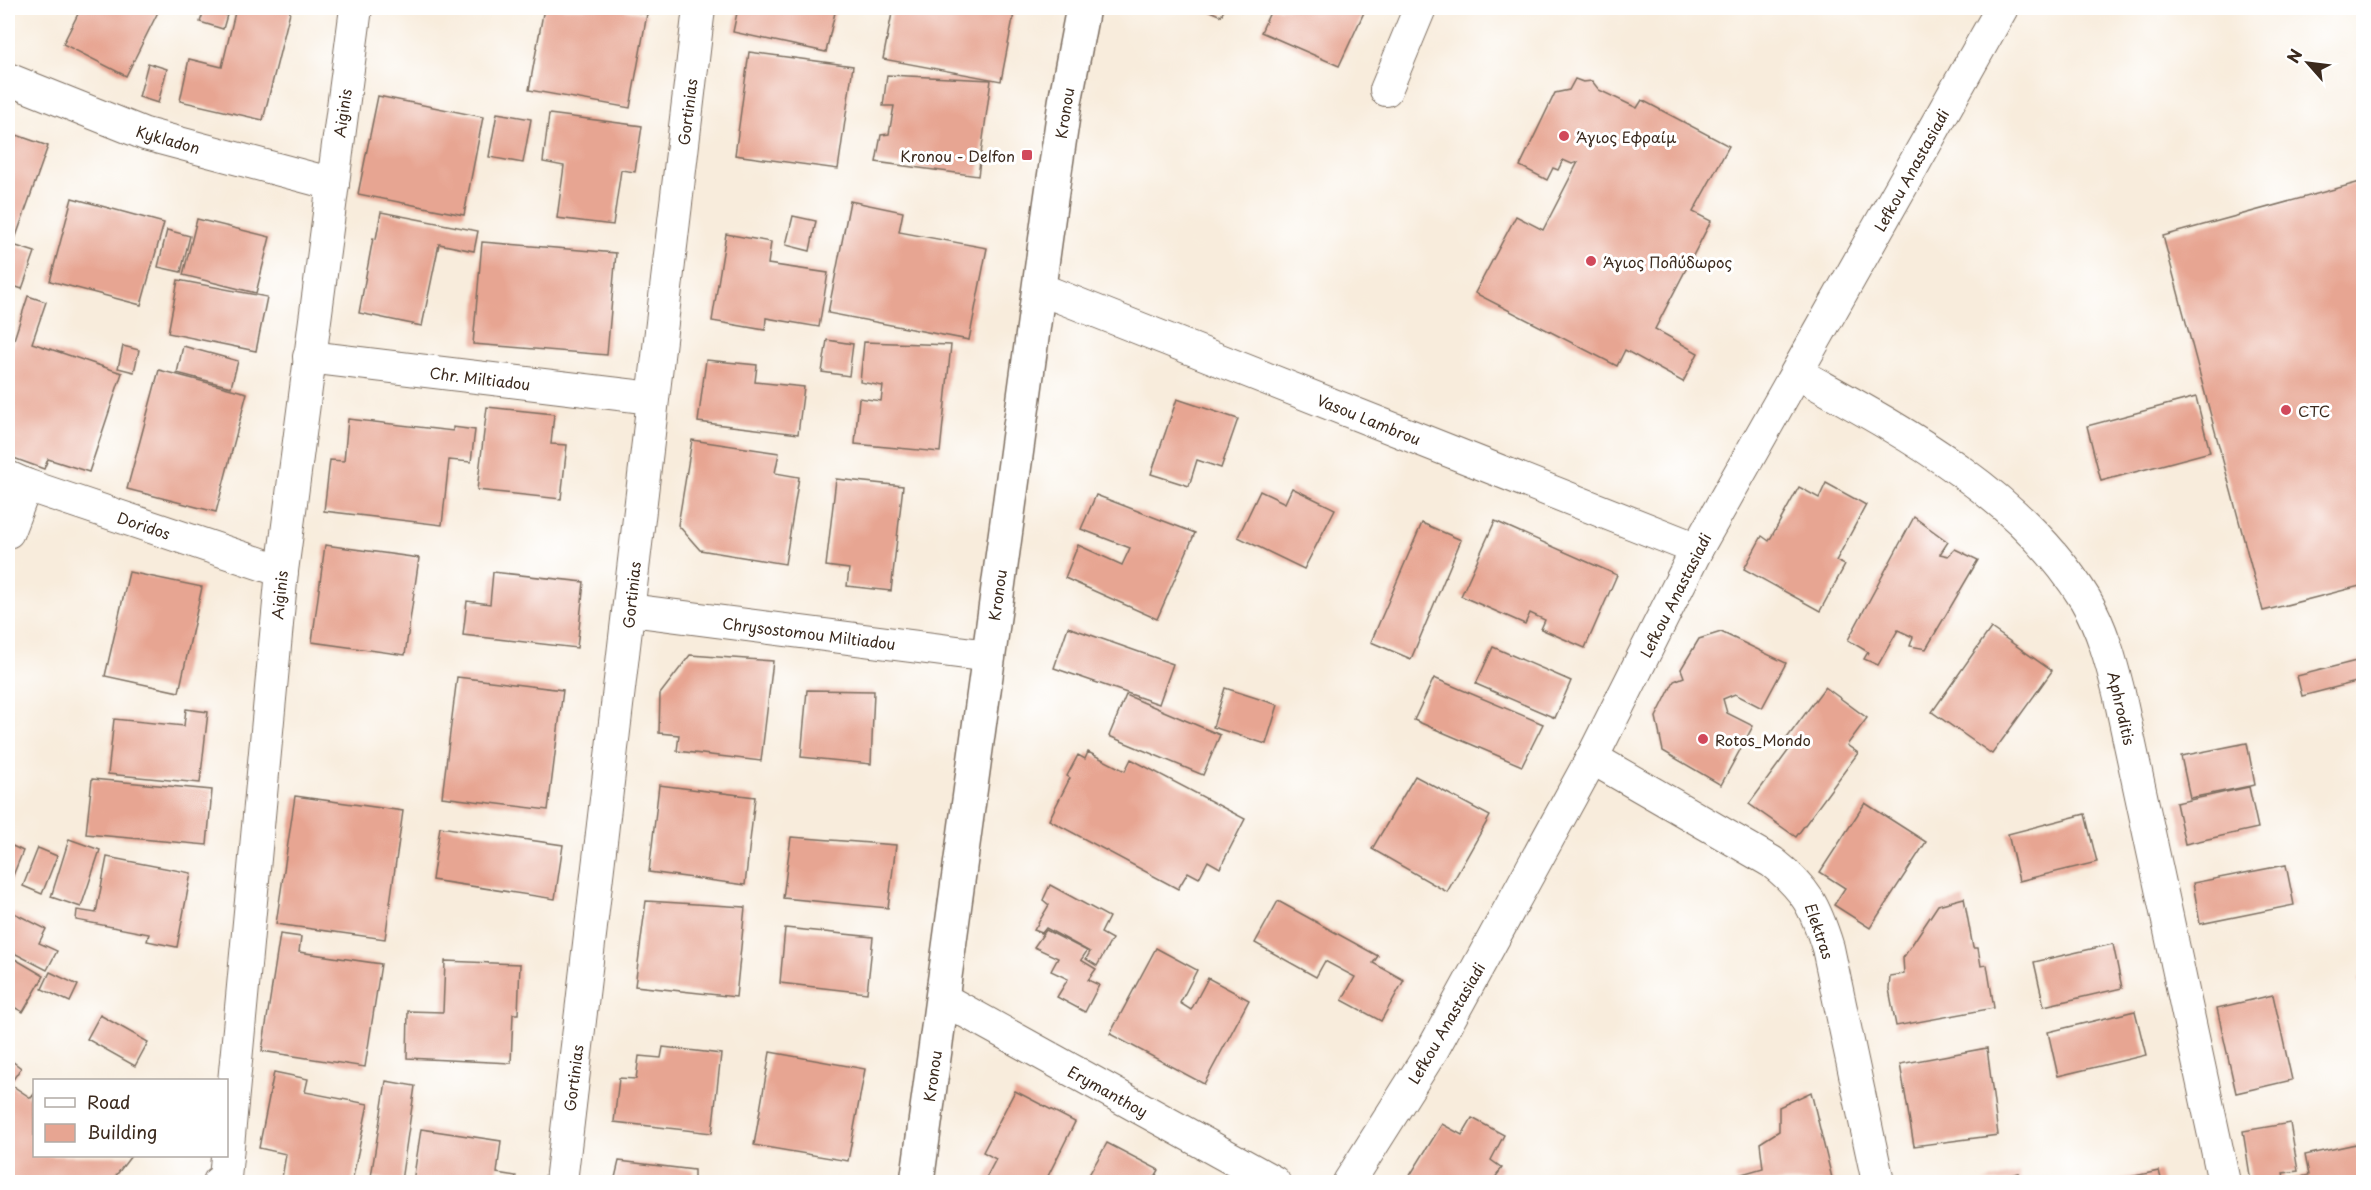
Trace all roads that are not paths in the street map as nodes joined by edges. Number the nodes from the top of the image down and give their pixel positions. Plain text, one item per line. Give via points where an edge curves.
1 (356, 8) edge
2 (699, 8) edge
3 (1083, 8) edge
4 (1420, 8) edge
5 (2002, 8) edge
6 (8, 79) edge
7 (1386, 90) dead end
8 (333, 184) junction
9 (1040, 289) junction
10 (309, 357) junction
11 (1797, 373) junction
12 (652, 398) junction
13 (17, 481) edge
14 (8, 532) edge
15 (1697, 549) junction
16 (282, 571) junction
17 (630, 610) junction
18 (989, 656) junction
19 (1592, 758) junction
20 (943, 999) junction
21 (228, 1181) edge
22 (561, 1182) edge
23 (917, 1182) edge
24 (1274, 1182) edge
25 (1349, 1182) edge
26 (1878, 1182) edge
27 (2224, 1182) edge

1 - 8 street, Aiginis
2 - 12 street, Gortinias
3 - 9 street, Kronou via 1065,102
4 - 7 street
5 - 11 street, Lefkou Anastasiadi
6 - 8 street, Kykladon via 145,134
8 - 10 street, Aiginis
9 - 15 street, Vasou Lambrou
9 - 18 street, Kronou
10 - 12 street, Chr. Miltiadou
10 - 16 street, Aiginis
11 - 15 street, Lefkou Anastasiadi
11 - 27 street, Aphroditis via 1871,415 1978,485 2044,544 2086,601 2111,658
12 - 17 street, Gortinias
13 - 14 street
13 - 16 street, Doridos
15 - 19 street, Lefkou Anastasiadi
16 - 21 street, Aiginis
17 - 18 street, Chrysostomou Miltiadou
17 - 22 street, Gortinias
18 - 20 street, Kronou
19 - 25 street, Lefkou Anastasiadi via 1433,1049
19 - 26 street, Elektras via 1772,862 1809,899 1828,948
20 - 23 street, Kronou
20 - 24 street, Erymanthoy

